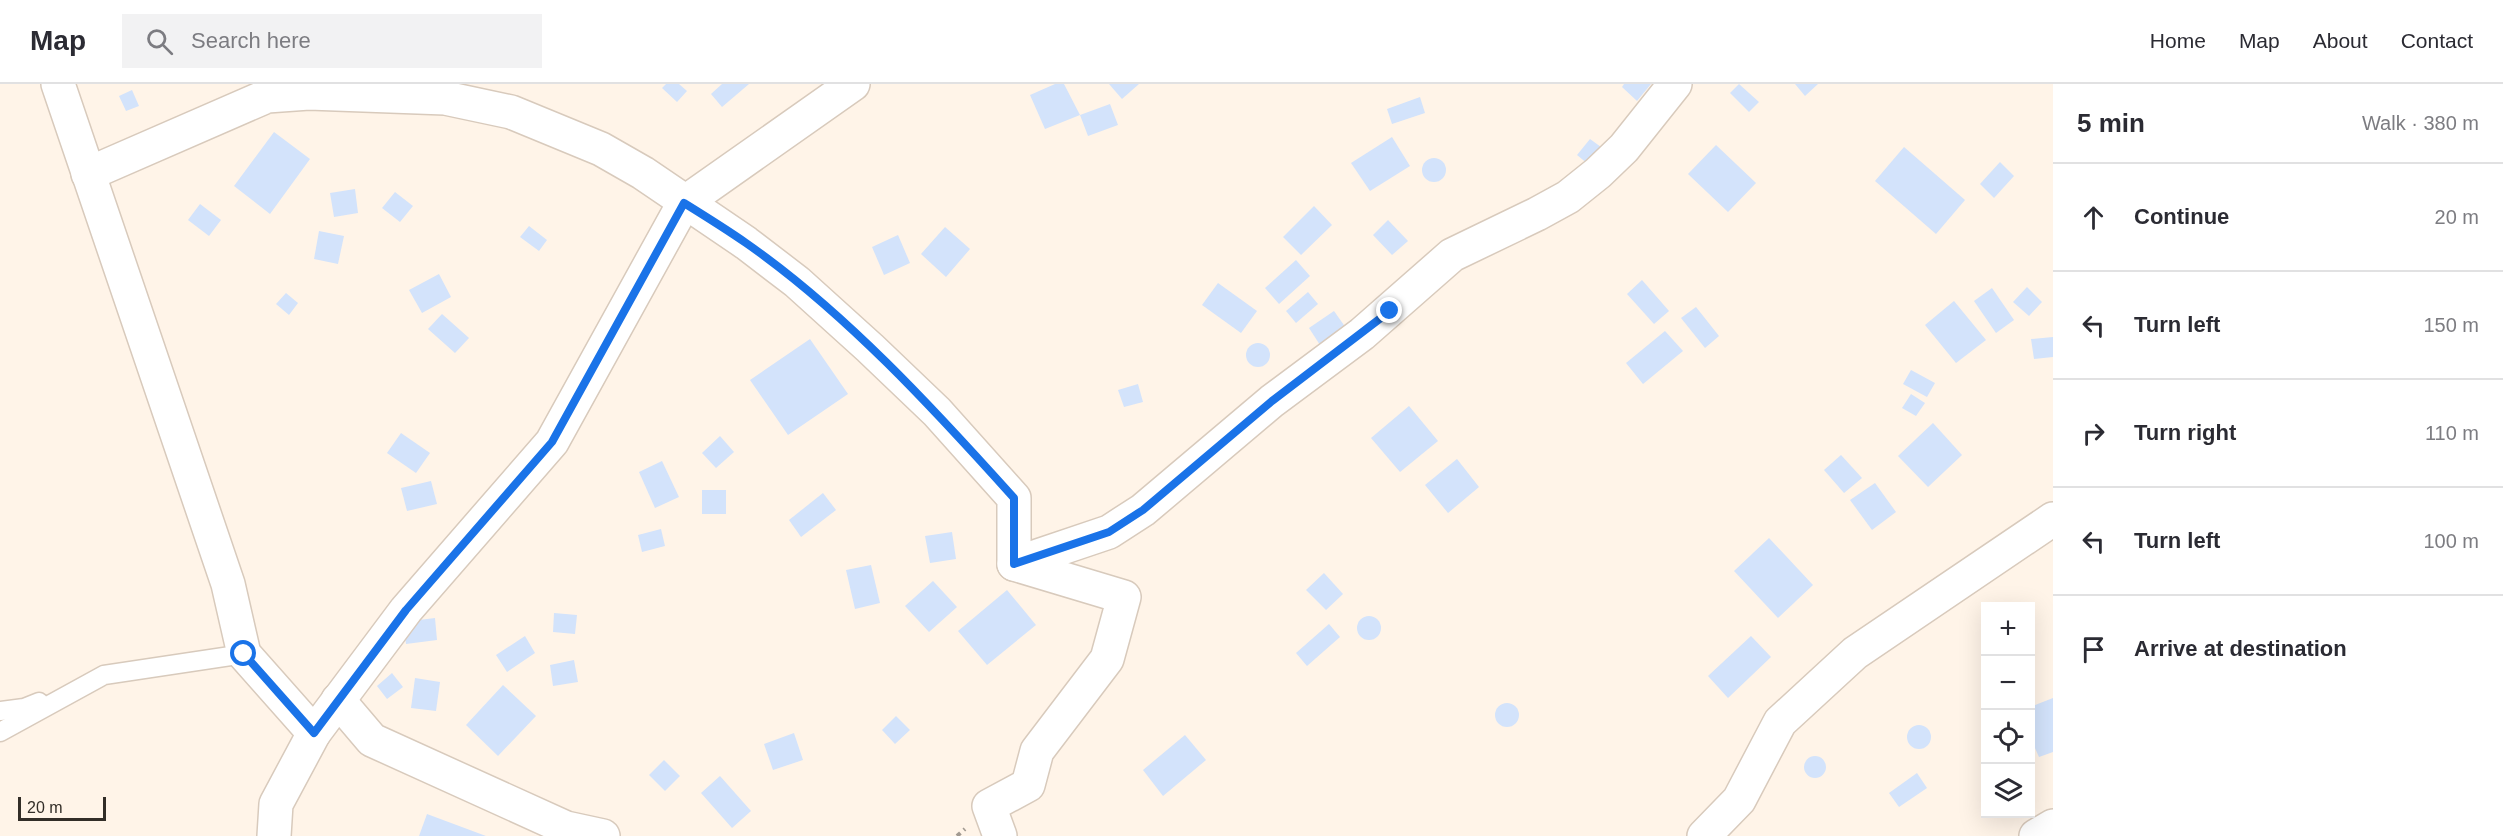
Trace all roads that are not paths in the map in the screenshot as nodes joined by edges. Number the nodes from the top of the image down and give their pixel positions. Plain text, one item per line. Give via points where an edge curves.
1 (58, 84) edge
2 (853, 84) edge
3 (1676, 84) edge
4 (481, 92) edge
5 (88, 174) junction
6 (684, 203) junction
7 (2053, 519) edge
8 (1014, 564) junction
9 (244, 654) junction
10 (104, 675) junction
11 (339, 700) junction
12 (0, 711) edge
13 (0, 732) edge
14 (314, 733) junction
15 (2053, 826) edge
16 (274, 836) edge
17 (603, 836) edge
18 (1000, 836) edge
19 (1704, 836) edge
20 (2036, 836) edge

1 - 5 street
2 - 6 street
3 - 8 street via 1624,148 1568,197 1452,255 1362,334 1272,401 1143,510 1109,532
4 - 5 street via 267,96
4 - 6 street via 511,112 601,149
5 - 9 street via 228,584
6 - 8 street via 797,282 936,412 1014,498
6 - 11 street via 552,442 406,610
7 - 19 street via 1829,675 1780,722 1739,800
8 - 18 street via 1124,597 1107,659 1037,751 1028,785 989,806
9 - 10 lane
9 - 14 street
10 - 12 lane via 24,708
10 - 13 lane
11 - 14 street
11 - 17 street via 372,740 567,828
14 - 16 street via 276,804
15 - 20 street

